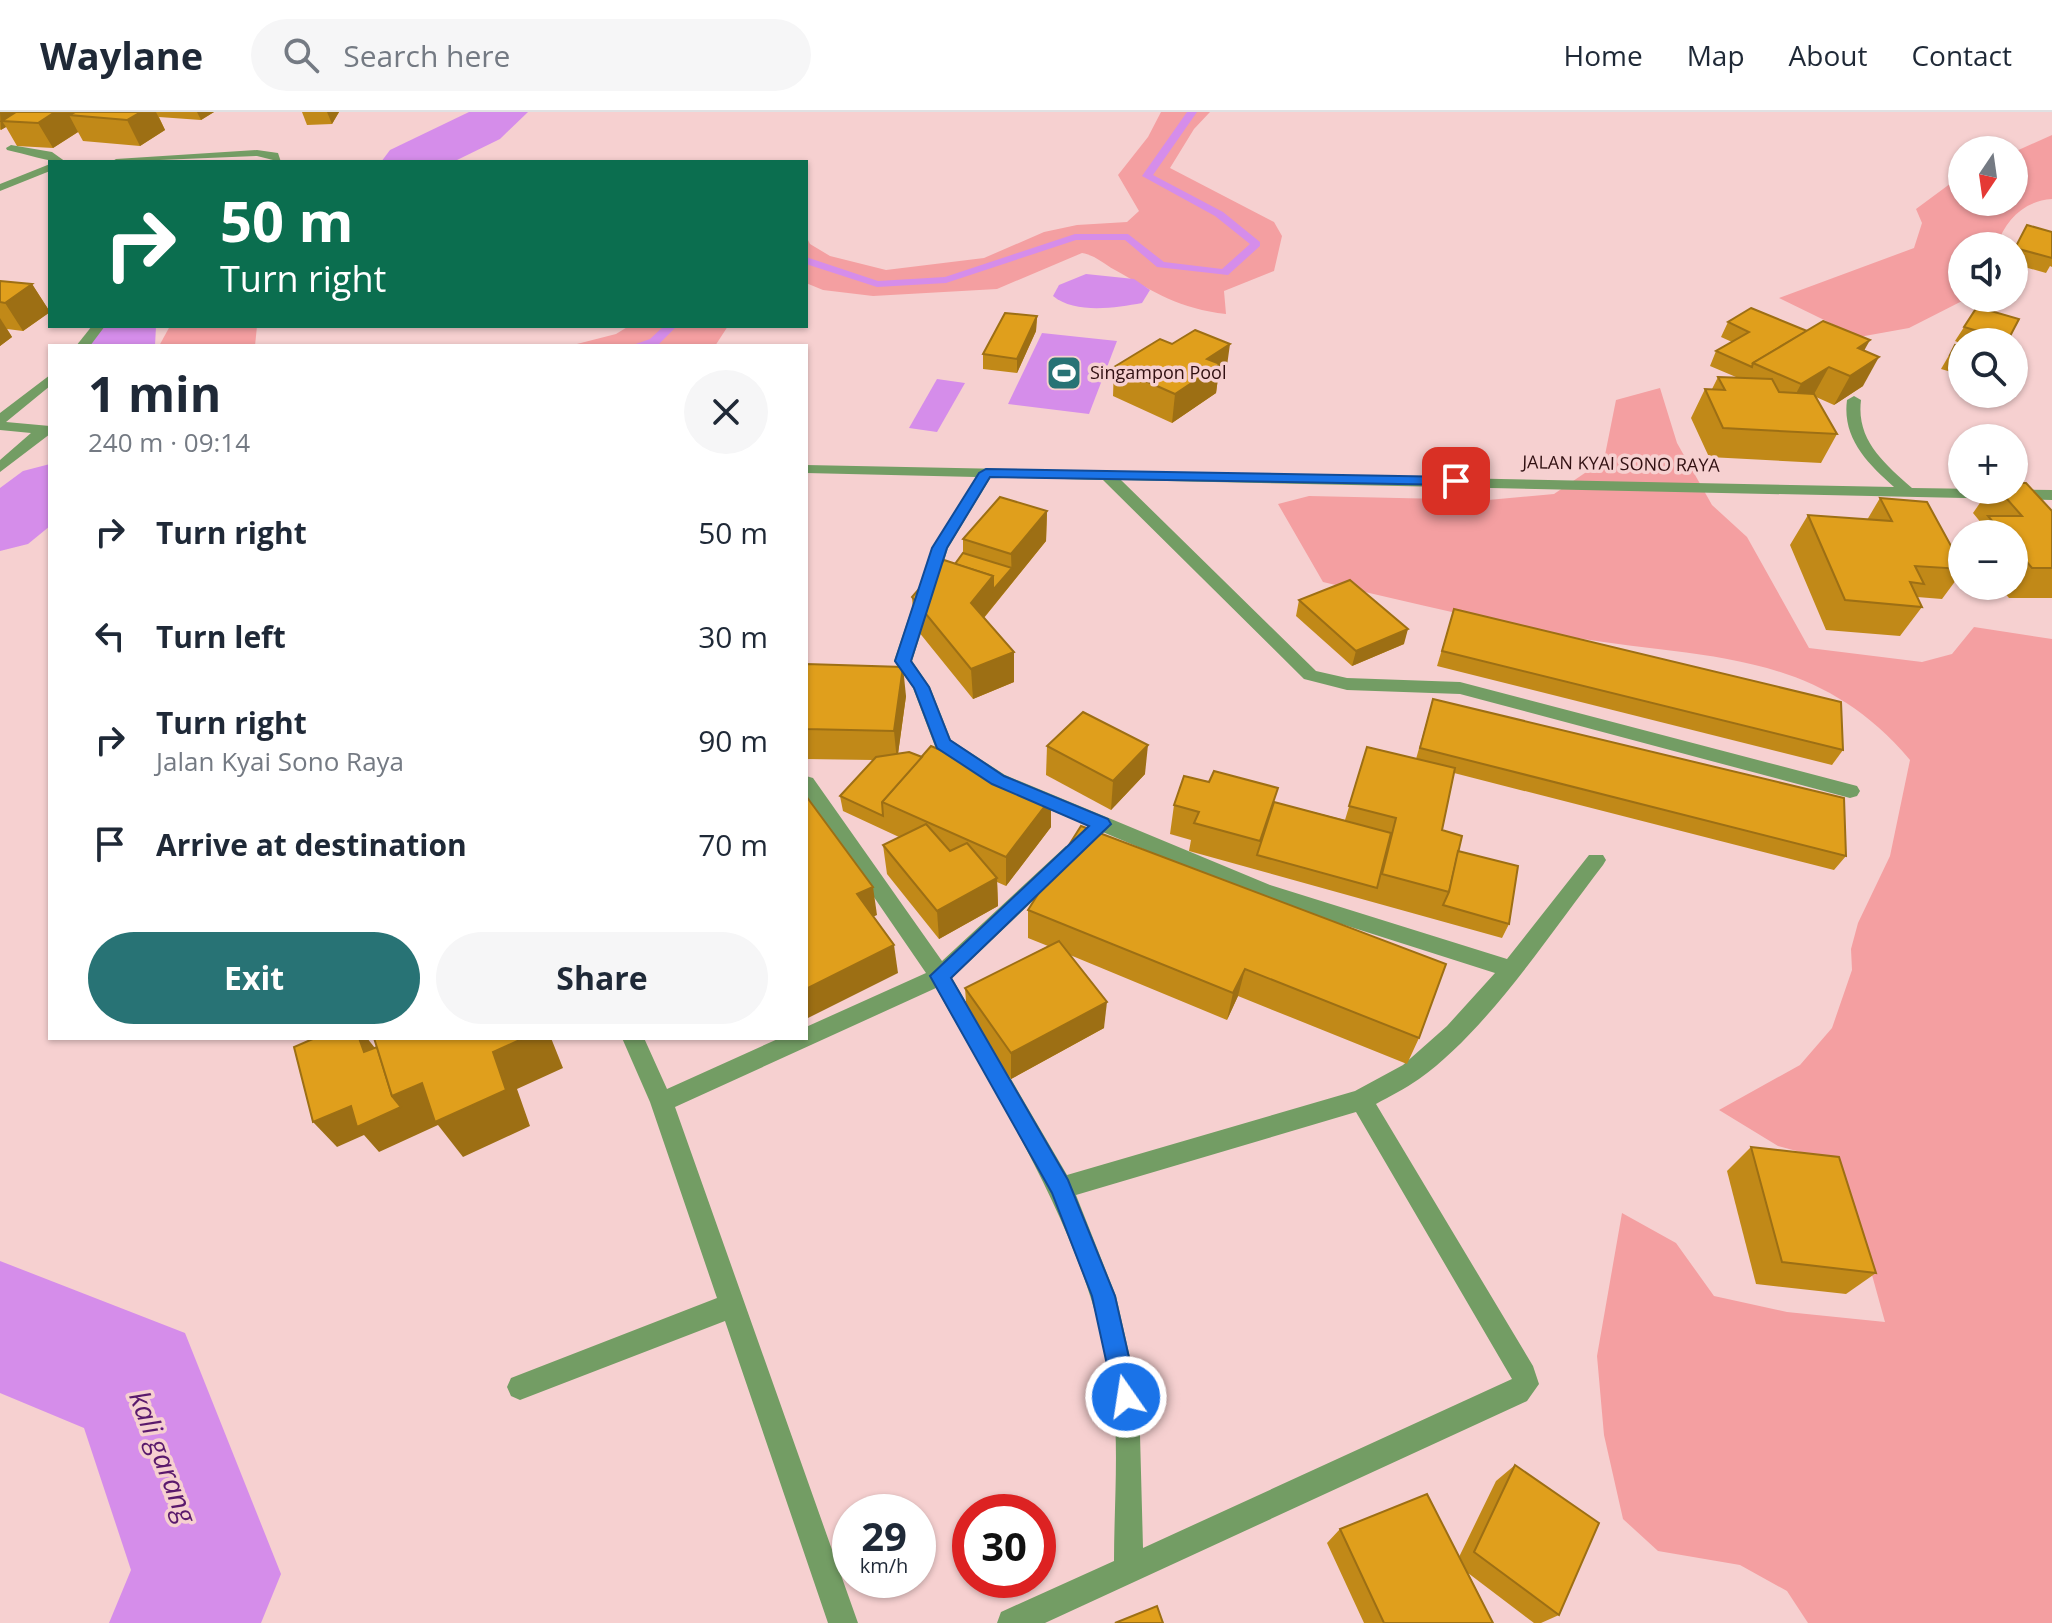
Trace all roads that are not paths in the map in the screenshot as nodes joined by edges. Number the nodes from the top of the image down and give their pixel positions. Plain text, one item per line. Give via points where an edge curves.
1 (11, 148) edge
2 (58, 160) edge
3 (147, 160) edge
4 (275, 160) edge
5 (48, 168) edge
6 (0, 188) edge
7 (97, 328) edge
8 (85, 344) edge
9 (48, 381) edge
10 (1854, 400) edge
11 (0, 423) edge
12 (47, 429) edge
13 (0, 468) edge
14 (808, 469) edge
15 (986, 473) junction
16 (1105, 473) junction
17 (1907, 491) junction
18 (2052, 495) edge
19 (808, 786) edge
20 (1850, 791) dead end
21 (1102, 824) junction
22 (1596, 860) dead end
23 (1511, 969) junction
24 (940, 976) junction
25 (808, 1036) edge
26 (634, 1040) edge
27 (798, 1040) edge
28 (1361, 1100) junction
29 (662, 1102) junction
30 (1061, 1188) junction
31 (733, 1305) junction
32 (520, 1387) dead end
33 (1129, 1569) junction
34 (843, 1623) edge
35 (1012, 1623) edge

1 - 2 street
3 - 4 street via 257,153 274,155
5 - 6 street
7 - 8 street
9 - 11 street
10 - 17 street via 1850,415 1867,452
11 - 12 street
12 - 13 street
14 - 15 street, JALAN KYAI SONO RAYA
15 - 16 street, JALAN KYAI SONO RAYA
15 - 21 street via 940,548 903,661 921,687 943,744 998,780
16 - 17 street, JALAN KYAI SONO RAYA
16 - 20 street via 1310,675 1351,688 1431,683 1460,688
17 - 18 street, JALAN KYAI SONO RAYA
19 - 24 street
21 - 23 street via 1264,891
21 - 24 street
22 - 23 street
23 - 28 street via 1455,1033 1411,1072
24 - 25 street
24 - 30 street
26 - 29 street
27 - 29 street
28 - 30 street
28 - 33 street via 1526,1384
29 - 31 street
30 - 33 street via 1103,1296 1126,1397
31 - 32 street
31 - 34 street
33 - 35 street

